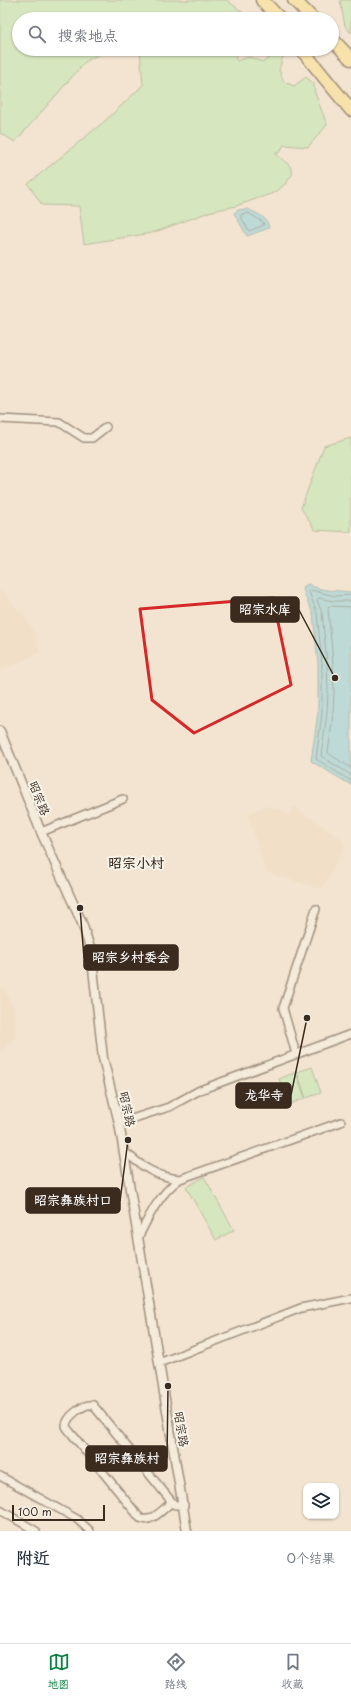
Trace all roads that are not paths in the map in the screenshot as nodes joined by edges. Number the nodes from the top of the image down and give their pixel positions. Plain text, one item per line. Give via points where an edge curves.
1 (259, 0) edge
2 (262, 0) edge
3 (294, 0) edge
4 (269, 12) edge
5 (273, 12) edge
6 (306, 12) edge
7 (339, 46) edge
8 (307, 56) edge
9 (313, 56) edge
10 (351, 59) edge
11 (351, 99) edge
12 (351, 110) edge
13 (0, 419) edge
14 (106, 427) dead end
15 (0, 731) edge
16 (123, 799) dead end
17 (41, 832) junction
18 (316, 909) dead end
19 (351, 1034) edge
20 (296, 1054) junction
21 (341, 1122) dead end
22 (119, 1123) junction
23 (124, 1151) junction
24 (180, 1179) junction
25 (138, 1238) junction
26 (351, 1298) edge
27 (159, 1363) junction
28 (0, 1476) edge
29 (172, 1502) junction
30 (184, 1505) junction
31 (0, 1510) edge
32 (36, 1531) edge
33 (90, 1531) edge
34 (187, 1531) edge

1 - 4 highway
2 - 5 highway
3 - 6 highway
7 - 10 highway
8 - 12 highway
9 - 11 highway
13 - 14 street via 59,422 84,438 92,438
15 - 17 street, 昭宗路
16 - 17 street
17 - 22 street, 昭宗路 via 82,923 91,951 103,1058
18 - 20 street via 283,1008
19 - 20 street
20 - 22 street via 200,1090 169,1107
21 - 24 street
22 - 23 street, 昭宗路
23 - 24 street via 148,1170 168,1178
23 - 25 street, 昭宗路
24 - 25 street via 163,1195
25 - 27 street, 昭宗路
26 - 27 street via 301,1308
27 - 30 street, 昭宗路
28 - 33 street via 77,1519
29 - 29 street via 92,1405 86,1405 67,1420 67,1428 140,1518 148,1520
29 - 30 street via 175,1505
30 - 34 street, 昭宗路
31 - 32 street

